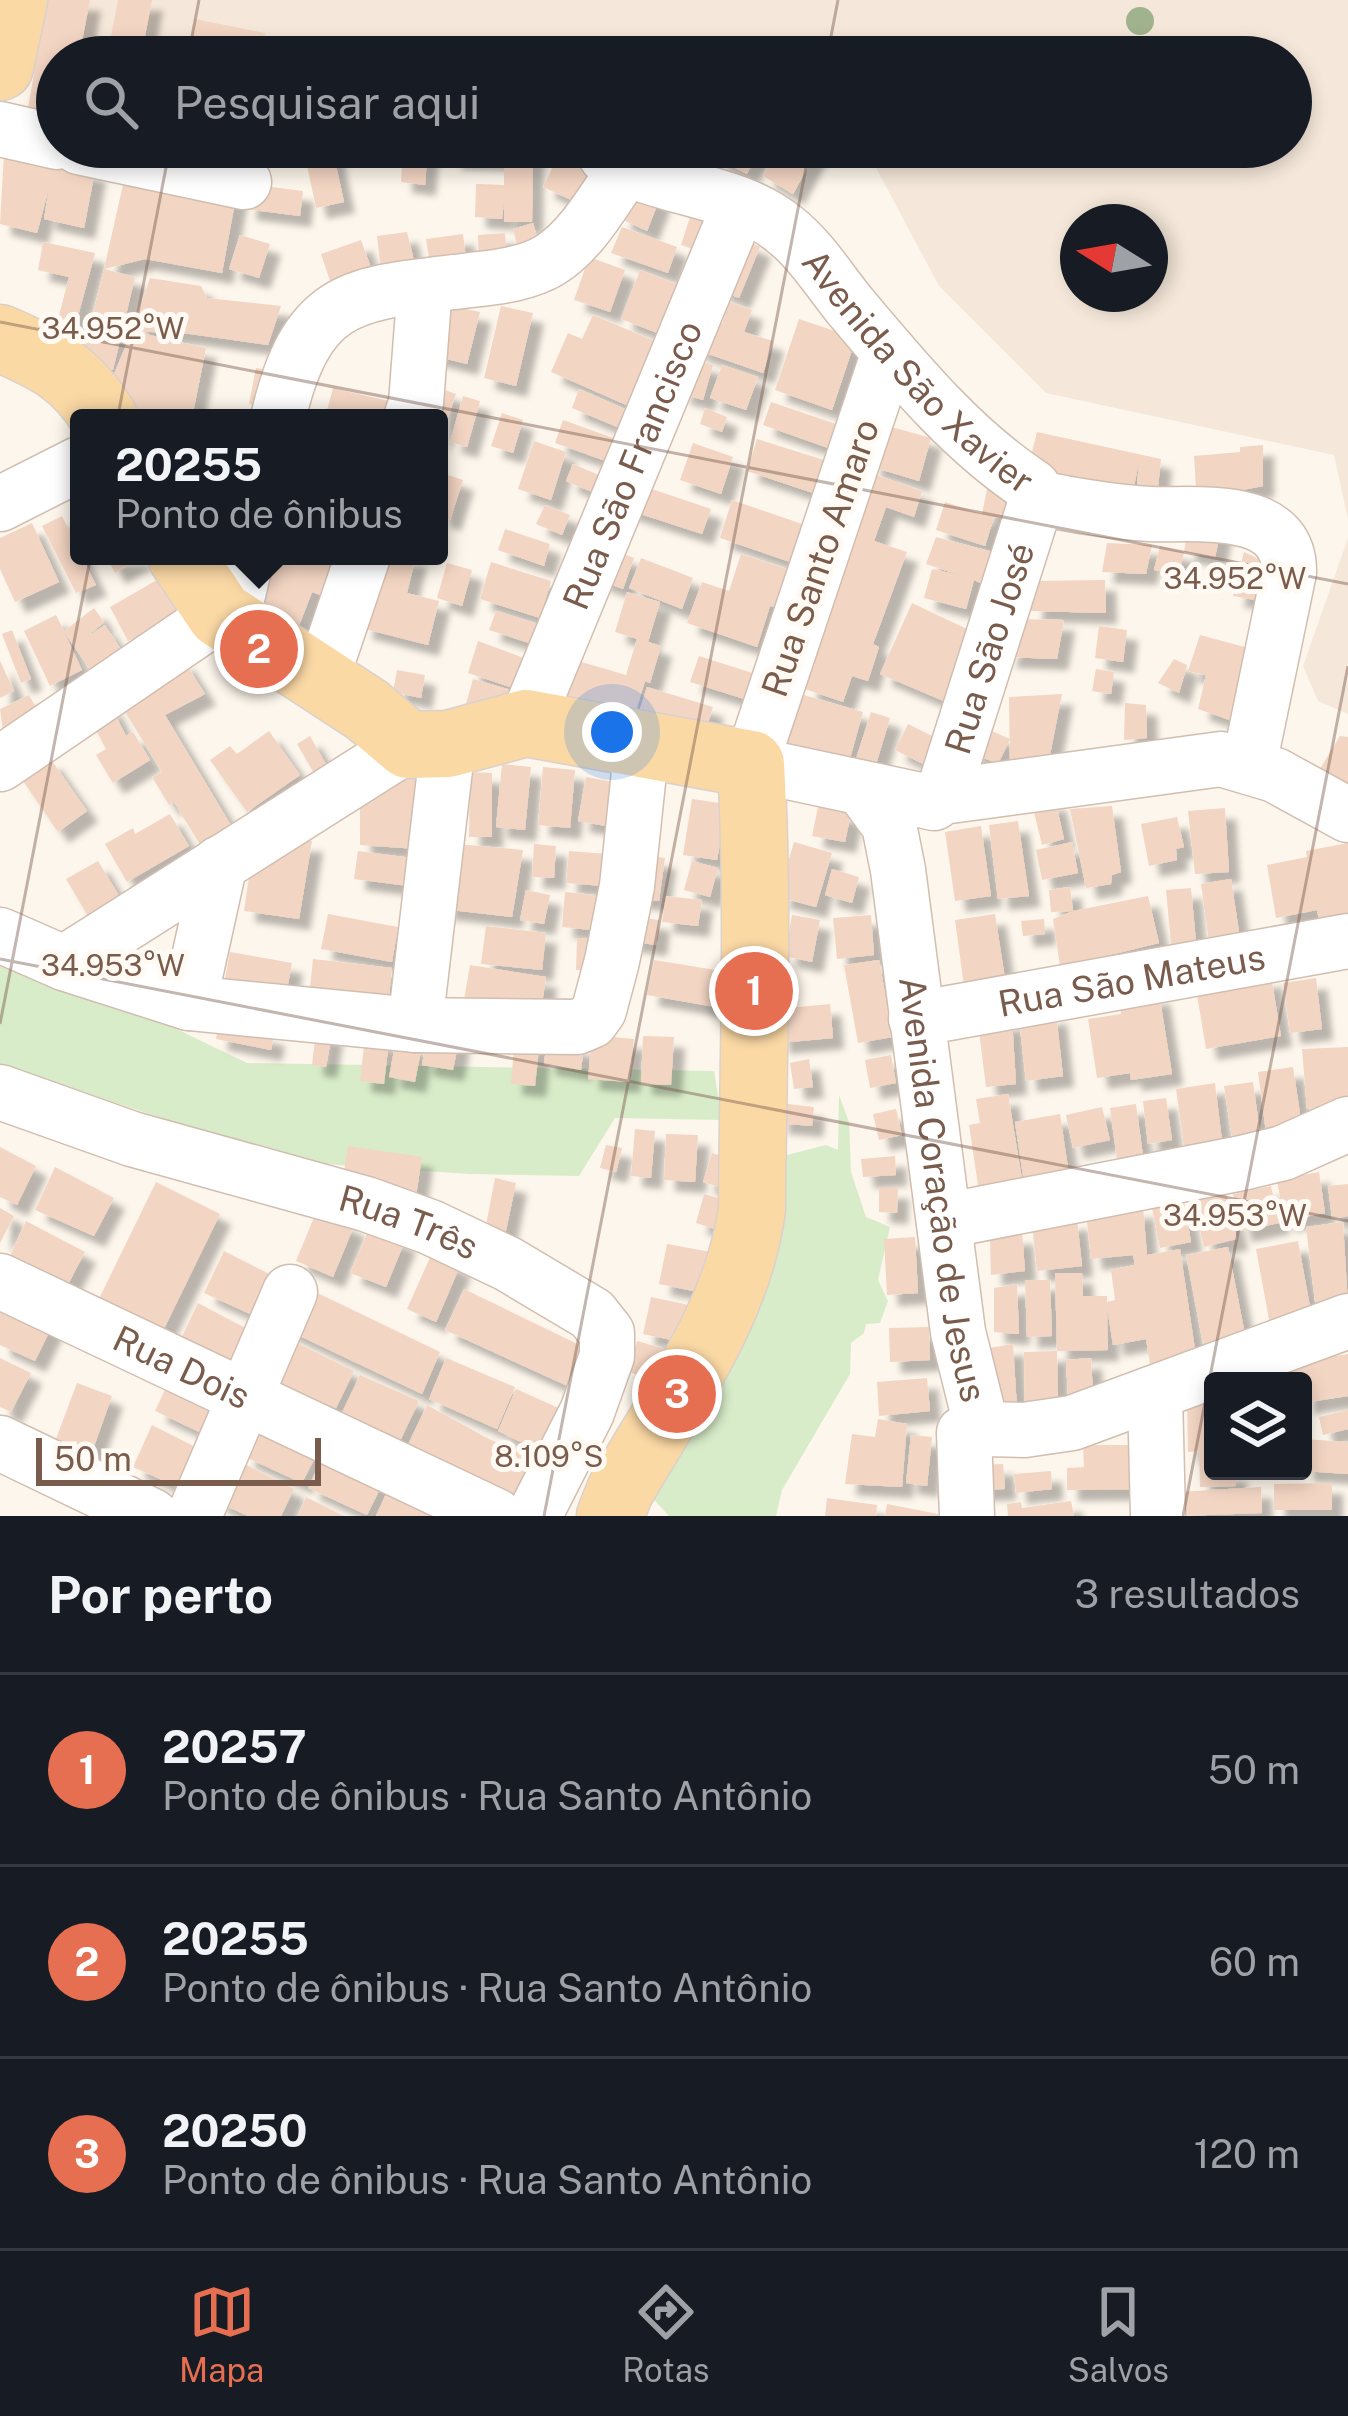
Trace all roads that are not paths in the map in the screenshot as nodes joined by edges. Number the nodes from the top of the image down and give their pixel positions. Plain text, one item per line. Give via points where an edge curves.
1 (0, 129) edge
2 (36, 137) edge
3 (178, 168) edge
4 (613, 168) edge
5 (635, 168) edge
6 (244, 182) dead end
7 (740, 206) junction
8 (425, 286) junction
9 (0, 338) edge
10 (889, 352) junction
11 (98, 409) edge
12 (280, 409) edge
13 (414, 409) edge
14 (70, 469) edge
15 (1037, 499) junction
16 (0, 504) edge
17 (188, 565) edge
18 (244, 565) edge
19 (361, 565) edge
20 (226, 617) junction
21 (320, 683) junction
22 (526, 723) junction
23 (428, 744) junction
24 (643, 744) junction
25 (0, 764) edge
26 (751, 764) junction
27 (1250, 765) junction
28 (862, 788) junction
29 (942, 797) junction
30 (1348, 814) edge
31 (220, 863) junction
32 (0, 935) edge
33 (1348, 941) edge
34 (64, 963) junction
35 (189, 1003) junction
36 (916, 1019) junction
37 (415, 1025) junction
38 (0, 1092) edge
39 (1348, 1124) edge
40 (944, 1221) junction
41 (0, 1281) edge
42 (290, 1292) dead end
43 (1348, 1321) edge
44 (1154, 1395) junction
45 (247, 1399) junction
46 (964, 1433) dead end
47 (0, 1443) edge
48 (152, 1516) edge
49 (194, 1516) edge
50 (496, 1516) edge
51 (534, 1516) edge
52 (610, 1516) edge
53 (967, 1516) edge
54 (1158, 1516) edge

1 - 2 street
3 - 6 street
4 - 8 street, Avenida São Xavier via 590,221 550,260
5 - 7 street, Avenida São Xavier
7 - 10 street, Avenida São Xavier via 789,233
7 - 22 street, Rua São Francisco
8 - 12 street, Avenida São Xavier via 361,296 321,318 290,372
8 - 13 street
9 - 11 main road via 63,369
10 - 15 street, Avenida São Xavier
10 - 26 street, Rua Santo Amaro
14 - 16 street
15 - 27 street, Avenida São Xavier via 1228,515 1262,526 1283,548 1289,572
15 - 29 street, Rua São José
17 - 20 main road
18 - 20 street
19 - 21 street
20 - 21 main road
20 - 25 street
21 - 23 main road
22 - 23 main road
22 - 24 main road
23 - 31 street
23 - 37 street
24 - 26 main road
24 - 37 street via 627,886 594,1018 567,1028
26 - 28 street
26 - 52 main road via 747,1244 724,1312
27 - 29 street via 1200,760
27 - 30 street
28 - 29 street via 911,801
28 - 36 street, Avenida Coração de Jesus via 890,825
31 - 34 street
31 - 35 street
32 - 34 street
33 - 36 street, Rua São Mateus
34 - 35 street
35 - 37 street
36 - 40 street, Avenida Coração de Jesus
38 - 51 street, Rua Três via 430,1227 592,1314 607,1334 607,1356
39 - 40 street via 1242,1163
40 - 44 street, Avenida Coração de Jesus via 958,1332 982,1429 1052,1427
41 - 45 street, Rua Dois
42 - 45 street
43 - 44 street, Avenida Coração de Jesus
44 - 54 street
45 - 49 street
45 - 50 street, Rua Dois
46 - 53 street
47 - 48 street

